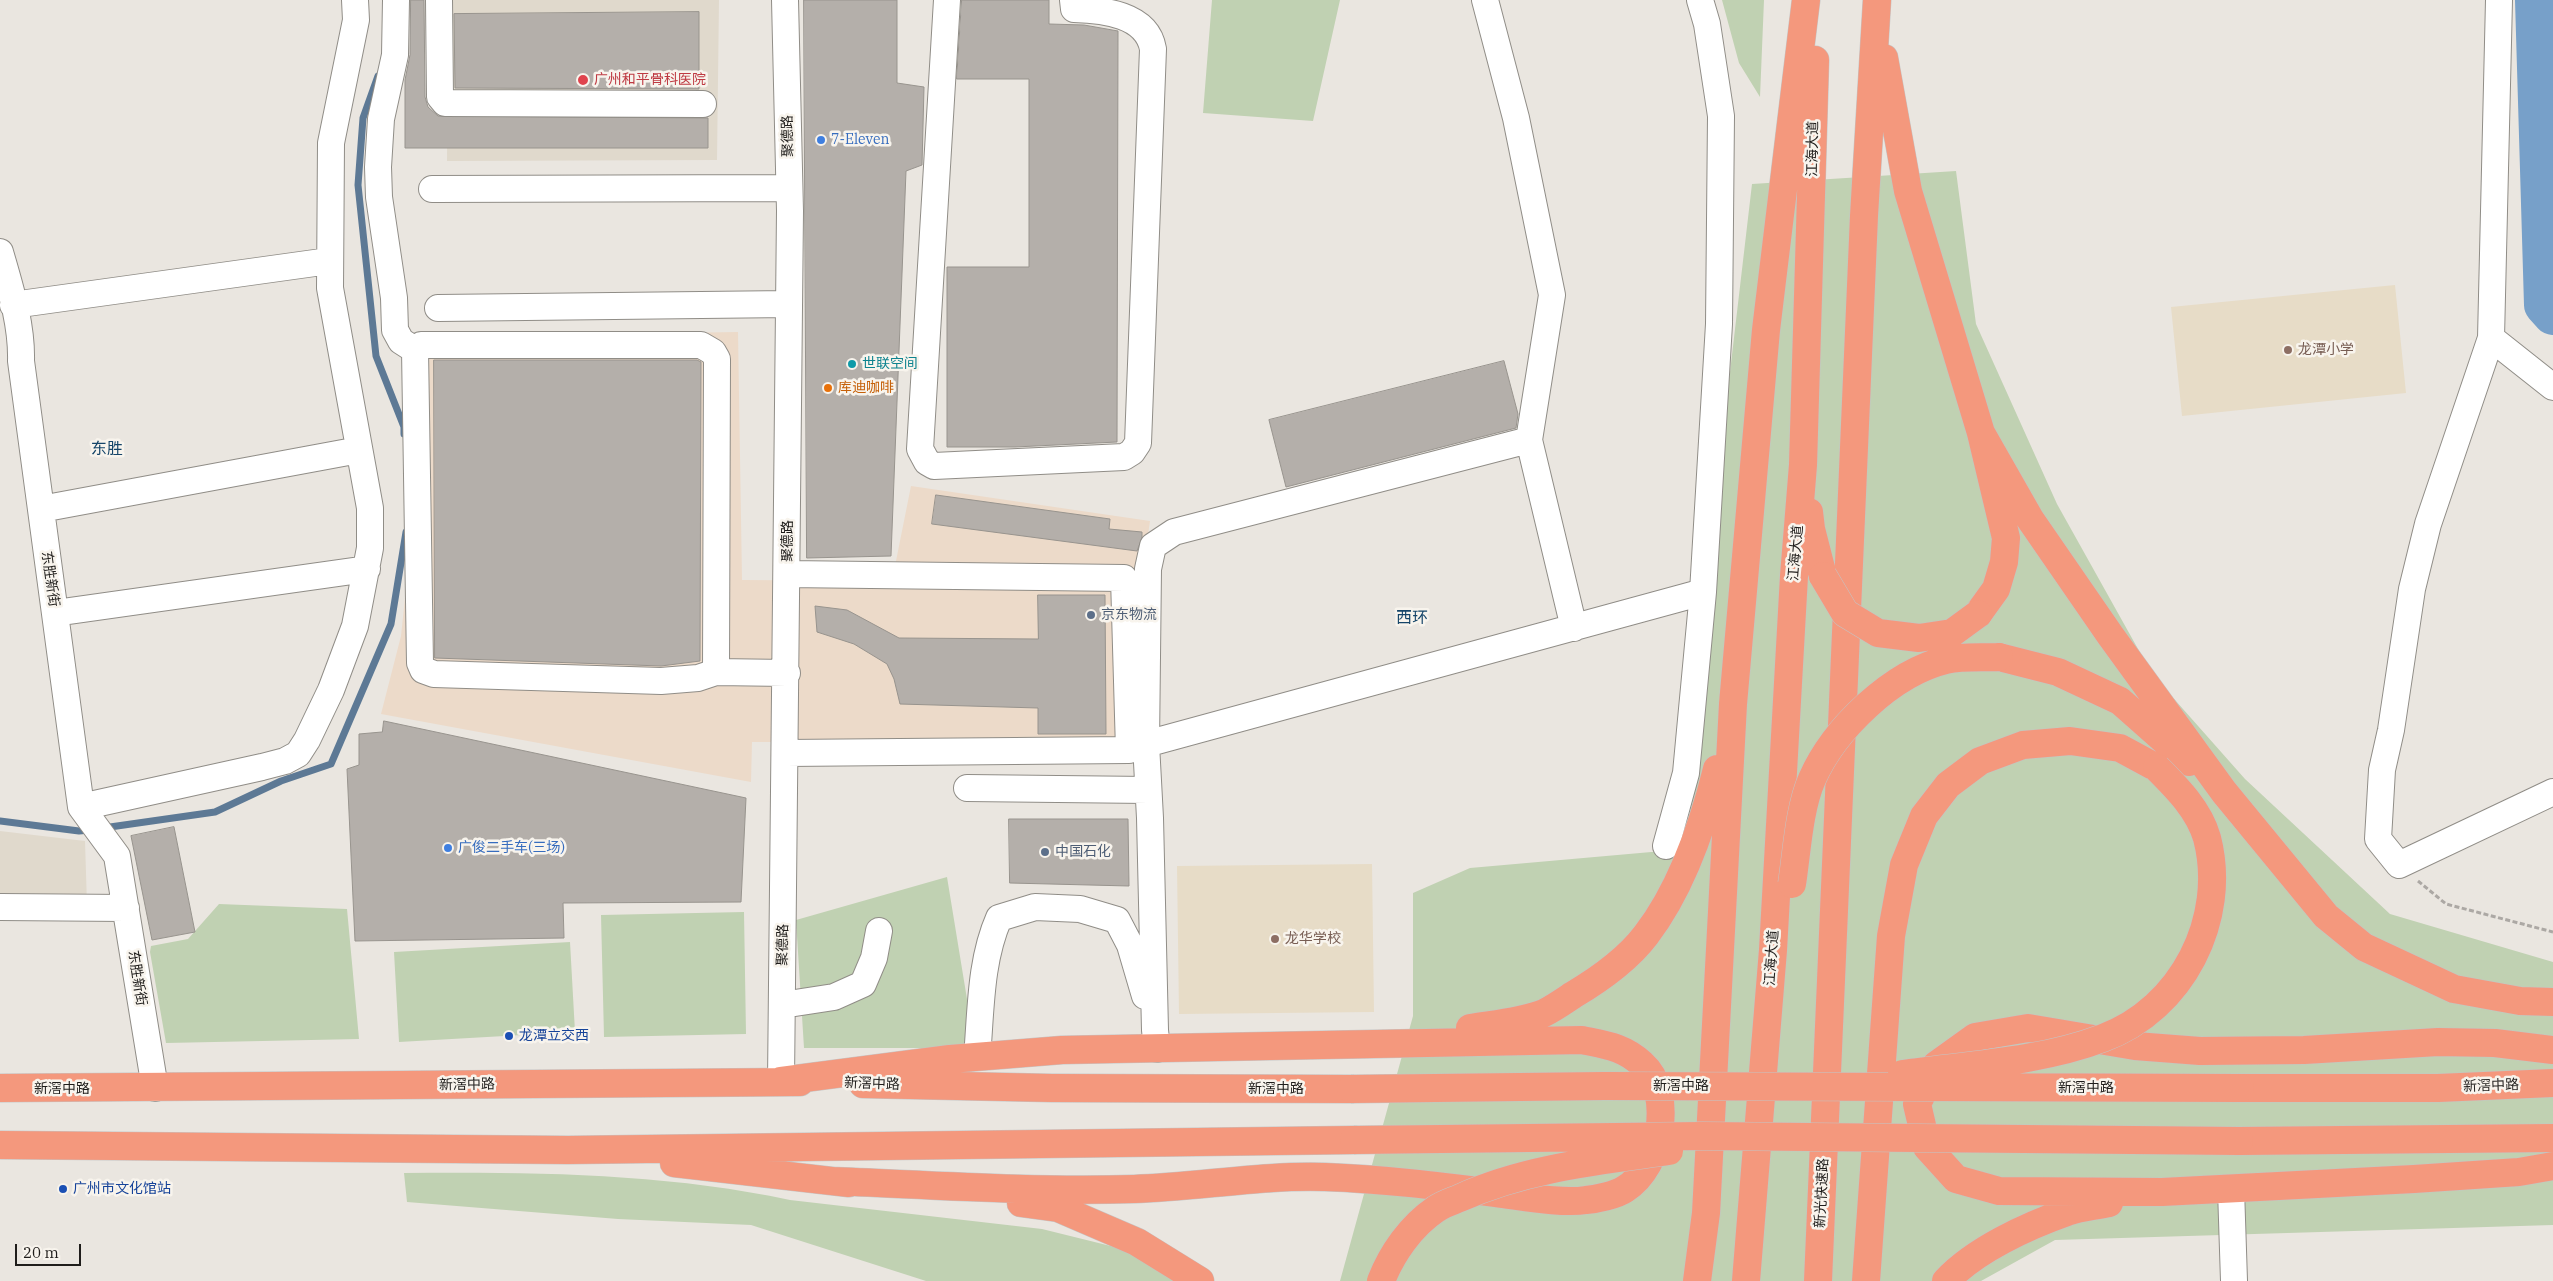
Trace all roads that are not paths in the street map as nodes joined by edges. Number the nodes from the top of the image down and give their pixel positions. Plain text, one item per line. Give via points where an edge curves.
1 (355, 0) edge
2 (396, 0) edge
3 (439, 0) edge
4 (785, 0) edge
5 (947, 0) edge
6 (1073, 0) edge
7 (1485, 0) edge
8 (1700, 0) edge
9 (1806, 0) edge
10 (1813, 0) edge
11 (2499, 0) edge
12 (1877, 8) edge
13 (703, 104) dead end
14 (790, 188) junction
15 (432, 189) dead end
16 (0, 252) edge
17 (329, 261) junction
18 (790, 304) junction
19 (14, 305) junction
20 (438, 308) dead end
21 (2491, 338) junction
22 (416, 350) junction
23 (10, 360) edge
24 (2553, 386) edge
25 (1982, 433) junction
26 (1528, 440) junction
27 (359, 450) junction
28 (1803, 466) junction
29 (41, 509) junction
30 (367, 569) junction
31 (787, 574) junction
32 (1703, 592) junction
33 (55, 613) junction
34 (1574, 628) junction
35 (716, 672) junction
36 (787, 673) junction
37 (1733, 704) junction
38 (1146, 744) junction
39 (786, 753) junction
40 (967, 788) dead end
41 (1148, 790) junction
42 (2224, 792) junction
43 (2553, 792) edge
44 (84, 812) junction
45 (1666, 846) dead end
46 (0, 906) edge
47 (126, 908) junction
48 (879, 931) dead end
49 (2553, 1002) edge
50 (782, 1005) junction
51 (1156, 1039) junction
52 (1299, 1047) junction
53 (2553, 1050) edge
54 (977, 1057) junction
55 (781, 1081) junction
56 (2553, 1083) edge
57 (1797, 1087) junction
58 (0, 1088) edge
59 (155, 1088) junction
60 (1760, 1106) junction
61 (1826, 1106) junction
62 (1774, 1136) junction
63 (2553, 1138) edge
64 (0, 1145) edge
65 (568, 1150) junction
66 (2553, 1166) edge
67 (831, 1181) junction
68 (2231, 1189) junction
69 (2162, 1192) junction
70 (1200, 1281) edge
71 (1381, 1281) edge
72 (1697, 1281) edge
73 (1746, 1281) edge
74 (1800, 1281) edge
75 (1818, 1281) edge
76 (1866, 1281) edge
77 (1946, 1281) edge
78 (2234, 1281) edge

1 - 17 street via 356,20 331,143
2 - 22 street via 395,55 381,119 379,197 394,298 395,330 401,341
3 - 13 street via 440,97 444,103
4 - 14 street, 聚德路
5 - 6 street via 920,449 926,462 934,466 1124,457 1138,443 1153,49 1148,35 1126,18 1102,10 1074,9
7 - 26 street via 1516,118 1552,295
8 - 32 street via 1707,24 1721,116 1719,324
9 - 37 highway via 1766,330
10 - 28 highway, 江海大道 via 1811,242
11 - 21 street
12 - 25 highway via 1908,191
12 - 61 highway via 1864,216
14 - 15 street
14 - 18 street, 聚德路
16 - 19 street, 东胜新街
17 - 19 street
17 - 27 street via 330,288
18 - 20 street
18 - 31 street, 聚德路
19 - 23 street, 东胜新街 via 21,343
21 - 24 street
21 - 43 street via 2428,524 2412,589 2378,803 2378,839 2398,864
22 - 35 street via 420,663 423,670 434,674 661,680 698,678
22 - 35 street via 421,345 701,345 712,352 717,360 718,405
23 - 29 street, 东胜新街
25 - 28 highway, bridge via 2006,538 2004,562 1996,589 1978,614 1952,633 1919,638 1878,633 1845,613 1823,576 1811,529
25 - 42 highway via 2030,519
26 - 34 street
26 - 38 street via 1174,532 1153,546 1148,569
27 - 29 street
27 - 30 street via 370,508
28 - 60 highway, 江海大道 via 1793,586 1773,950
29 - 33 street, 东胜新街
30 - 33 street
30 - 44 street via 355,626 335,681 298,754 285,762
31 - 36 street, 聚德路
31 - 39 street via 1124,578 1129,750
32 - 34 street
32 - 45 street via 1686,772
33 - 44 street, 东胜新街
34 - 38 street
35 - 36 street
36 - 39 street, 聚德路
37 - 52 highway via 1708,808 1671,896 1646,936 1618,965 1545,1012 1514,1021 1401,1038
37 - 72 highway via 1706,1213
38 - 41 street
39 - 50 street, 聚德路
40 - 41 street
41 - 51 street
42 - 49 highway via 2326,916 2364,947 2454,989 2520,1001
42 - 60 highway, bridge via 2120,701 2058,672 1999,656 1946,660 1913,673 1873,699 1838,737 1812,779 1801,825
44 - 47 street, 东胜新街 via 117,856
46 - 47 street
47 - 59 street, 东胜新街
48 - 50 street via 874,958 863,984 834,997
50 - 55 street, 聚德路
51 - 52 highway
51 - 54 highway
51 - 54 street via 1130,946 1117,920 1080,908 1035,907 999,918 990,939
52 - 67 highway via 1582,1040 1617,1047 1644,1065 1657,1089 1661,1116 1656,1147 1643,1171 1625,1190 1585,1201 1323,1177 1134,1189
53 - 69 highway via 2495,1043 2438,1042 2304,1050 2200,1051 2135,1046 2028,1028 1975,1038 1936,1065 1917,1104 1928,1147 1956,1179 1999,1191
54 - 55 highway
55 - 57 highway, 新滘中路, bridge via 1052,1088
55 - 59 highway, 新滘中路
56 - 57 highway, 新滘中路, bridge via 2438,1088
57 - 76 highway, bridge via 2022,1058 2104,1038 2142,1018 2170,992 2188,965 2203,937 2210,912 2212,881 2206,837 2184,795 2157,768 2120,748 2070,741 2023,745 1980,761 1948,785 1924,816 1904,864 1891,936
58 - 59 highway, 新滘中路
60 - 73 highway
61 - 74 highway
61 - 75 highway, 新光快速路
62 - 63 highway, bridge via 2239,1141
62 - 65 highway, bridge
62 - 71 highway, bridge via 1588,1162 1528,1174 1478,1190 1436,1209 1408,1233
64 - 65 highway
65 - 67 highway
66 - 68 highway via 2519,1172
67 - 70 highway via 1058,1208 1138,1242
68 - 69 highway
68 - 78 street
69 - 77 highway via 2069,1212 2010,1236

